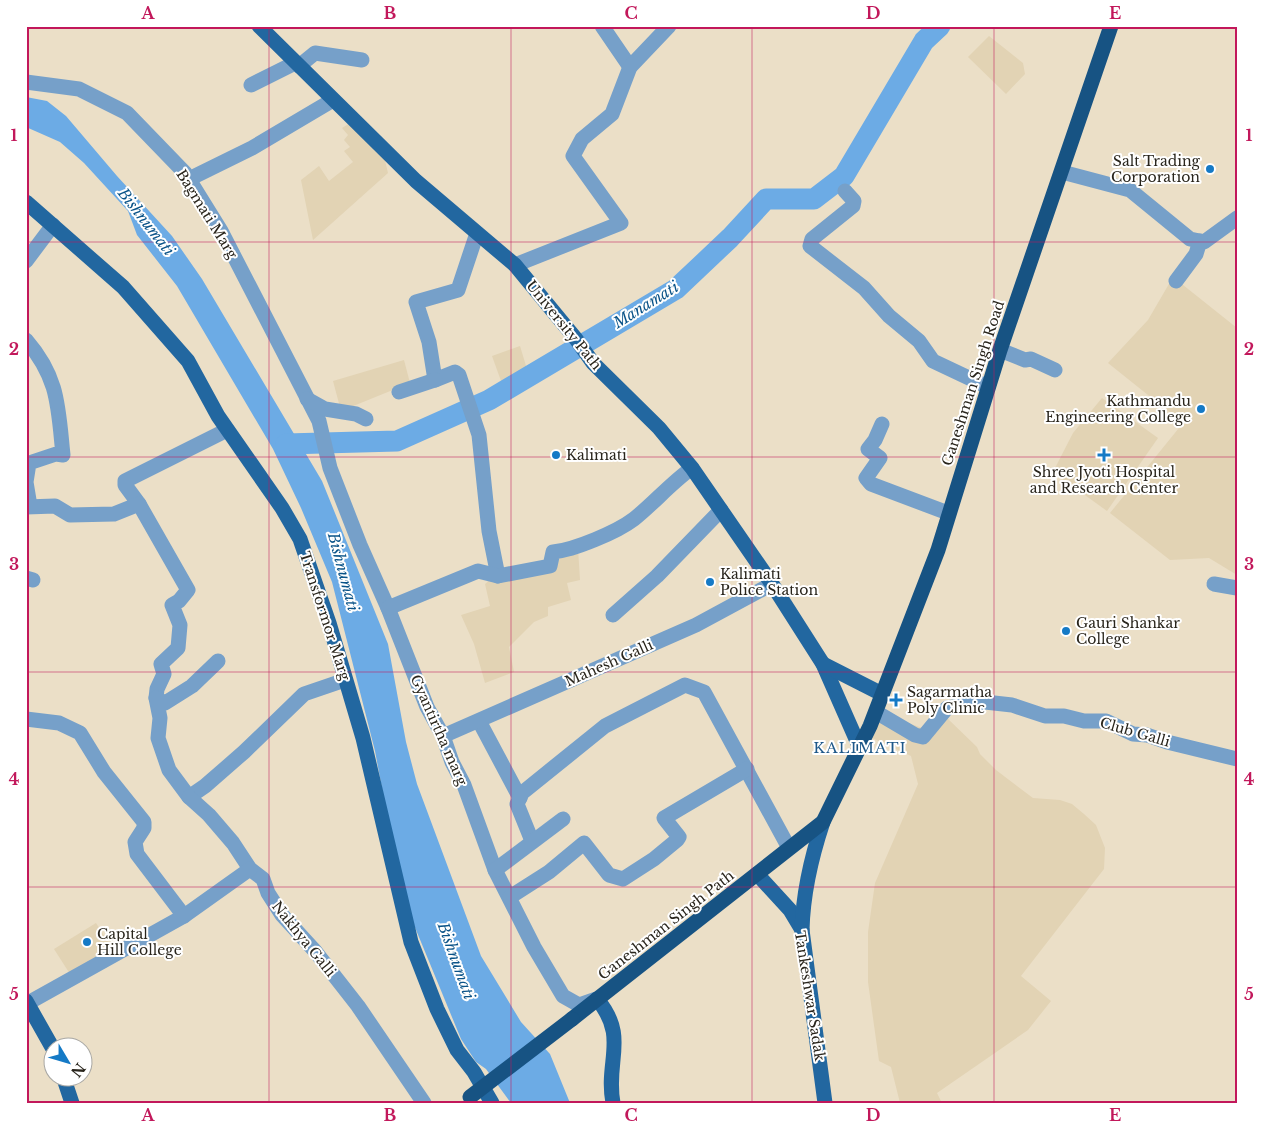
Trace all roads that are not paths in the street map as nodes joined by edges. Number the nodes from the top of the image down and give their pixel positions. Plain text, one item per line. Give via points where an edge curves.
1 (258, 26) edge
2 (602, 26) edge
3 (669, 26) edge
4 (1111, 26) edge
5 (362, 60) dead end
6 (297, 64) junction
7 (630, 67) junction
8 (26, 82) edge
9 (251, 84) dead end
10 (333, 100) junction
11 (1062, 172) junction
12 (189, 179) junction
13 (845, 191) dead end
14 (26, 202) edge
15 (1237, 218) edge
16 (53, 225) junction
17 (477, 233) junction
18 (1200, 241) junction
19 (26, 261) edge
20 (514, 265) junction
21 (1176, 281) dead end
22 (26, 340) edge
23 (1000, 350) junction
24 (1055, 370) dead end
25 (435, 380) junction
26 (988, 387) junction
27 (399, 392) dead end
28 (307, 399) junction
29 (366, 419) dead end
30 (319, 421) joint
31 (882, 424) dead end
32 (227, 430) junction
33 (692, 468) junction
34 (139, 504) junction
35 (28, 507) edge
36 (721, 510) junction
37 (948, 513) junction
38 (498, 576) junction
39 (772, 584) junction
40 (1214, 584) dead end
41 (1237, 588) edge
42 (388, 608) junction
43 (614, 615) dead end
44 (218, 661) dead end
45 (823, 664) junction
46 (345, 680) junction
47 (882, 694) junction
48 (156, 698) junction
49 (876, 712) junction
50 (26, 719) edge
51 (479, 721) junction
52 (443, 736) junction
53 (860, 748) junction
54 (1237, 759) edge
55 (747, 769) junction
56 (189, 797) junction
57 (520, 798) junction
58 (563, 819) dead end
59 (822, 822) junction
60 (532, 841) junction
61 (789, 848) junction
62 (250, 869) junction
63 (494, 870) junction
64 (757, 874) junction
65 (510, 897) junction
66 (184, 916) junction
67 (802, 930) junction
68 (598, 999) junction
69 (27, 1002) edge
70 (46, 1036) edge
71 (66, 1086) edge
72 (466, 1100) edge
73 (72, 1103) edge
74 (424, 1103) edge
75 (492, 1103) edge
76 (613, 1103) edge
77 (825, 1103) edge

1 - 6 main road, University Path
2 - 7 street
3 - 7 street
4 - 11 highway, Ganeshman Singh Road
5 - 6 street via 315,53
6 - 9 street
6 - 10 main road, University Path
7 - 20 street via 612,114 582,139 574,156 621,223
8 - 12 street, Bagmati Marg via 79,89 127,113
10 - 12 street via 252,148
10 - 17 main road, University Path via 416,181
11 - 18 street via 1130,190 1190,239
11 - 23 highway, Ganeshman Singh Road
12 - 28 street, Bagmati Marg via 221,231
13 - 26 street via 854,201 853,206 812,239 810,246 864,288 889,316 919,341 933,361
14 - 16 main road, Transformor Marg
15 - 18 street via 1204,242
16 - 19 street
16 - 32 main road, Transformor Marg via 123,287 188,361
17 - 20 main road, University Path
17 - 25 street via 458,290 416,302 429,342
18 - 21 street via 1196,254
20 - 33 main road, University Path via 593,363 659,428
22 - 35 street via 50,374 56,394 63,455 56,454 29,463 26,482
23 - 24 street
23 - 26 highway, Ganeshman Singh Road
25 - 27 street
25 - 38 street via 457,373 469,403 479,435 489,531
26 - 37 highway, Ganeshman Singh Road
28 - 29 street via 326,409
28 - 30 street, Bagmati Marg
30 - 42 street, Gyantirtha marg via 330,468
31 - 37 street via 868,449 880,458 866,478 871,484
32 - 34 street via 125,481 125,486
32 - 46 main road, Transformor Marg via 282,508 300,540
33 - 36 main road, University Path
33 - 38 street via 632,520 575,548 553,552 550,566
34 - 35 street via 114,514 70,515 55,506
34 - 48 street via 188,590 172,605 180,625 178,648 161,664 164,674
36 - 39 main road, University Path
36 - 43 street
37 - 47 highway, Ganeshman Singh Road via 938,550
38 - 42 street via 478,571
39 - 45 main road, University Path
39 - 51 street, Mahesh Galli via 696,625
40 - 41 street
42 - 52 street, Gyantirtha marg via 427,707
44 - 48 street via 192,686 165,703
45 - 47 main road
45 - 53 main road, University Path
46 - 56 street via 304,694 237,758
46 - 75 main road, Transformor Marg via 363,738 411,942 457,1050
47 - 49 highway, Ganeshman Singh Road
48 - 56 street, Nakhya Galli via 160,718 158,738 169,770
49 - 53 highway, Ganeshman Singh Road
49 - 54 street, Club Galli via 923,737 947,708 985,702 1012,705 1045,716 1106,721 1133,734
50 - 66 street via 59,723 80,733 104,772 144,822 135,842 137,854
51 - 52 street, Mahesh Galli
51 - 57 street
52 - 63 street, Gyantirtha marg
53 - 59 highway, Ganeshman Singh Path
55 - 57 street via 719,724 704,692 685,685 606,726 522,793
55 - 61 street
55 - 65 street via 664,818 679,837 677,840 622,879 610,875 584,843 549,872
56 - 62 street, Nakhya Galli via 233,842
57 - 60 street via 518,804
58 - 60 street
59 - 61 highway, Ganeshman Singh Path
59 - 67 main road via 807,875
60 - 63 street
61 - 64 highway, Ganeshman Singh Path
62 - 66 street
62 - 74 street, Nakhya Galli via 263,879 282,915 358,1006
63 - 65 street, Gyantirtha marg
64 - 67 main road, Tankeshwar Sadak via 790,910
64 - 68 highway, Ganeshman Singh Path
65 - 68 street, Gyantirtha marg via 563,996 579,1005
66 - 69 street
67 - 77 main road, Tankeshwar Sadak
68 - 72 highway, Ganeshman Singh Path, bridge
68 - 76 main road via 608,1011 614,1027 615,1048 610,1074
69 - 70 main road
71 - 73 main road

